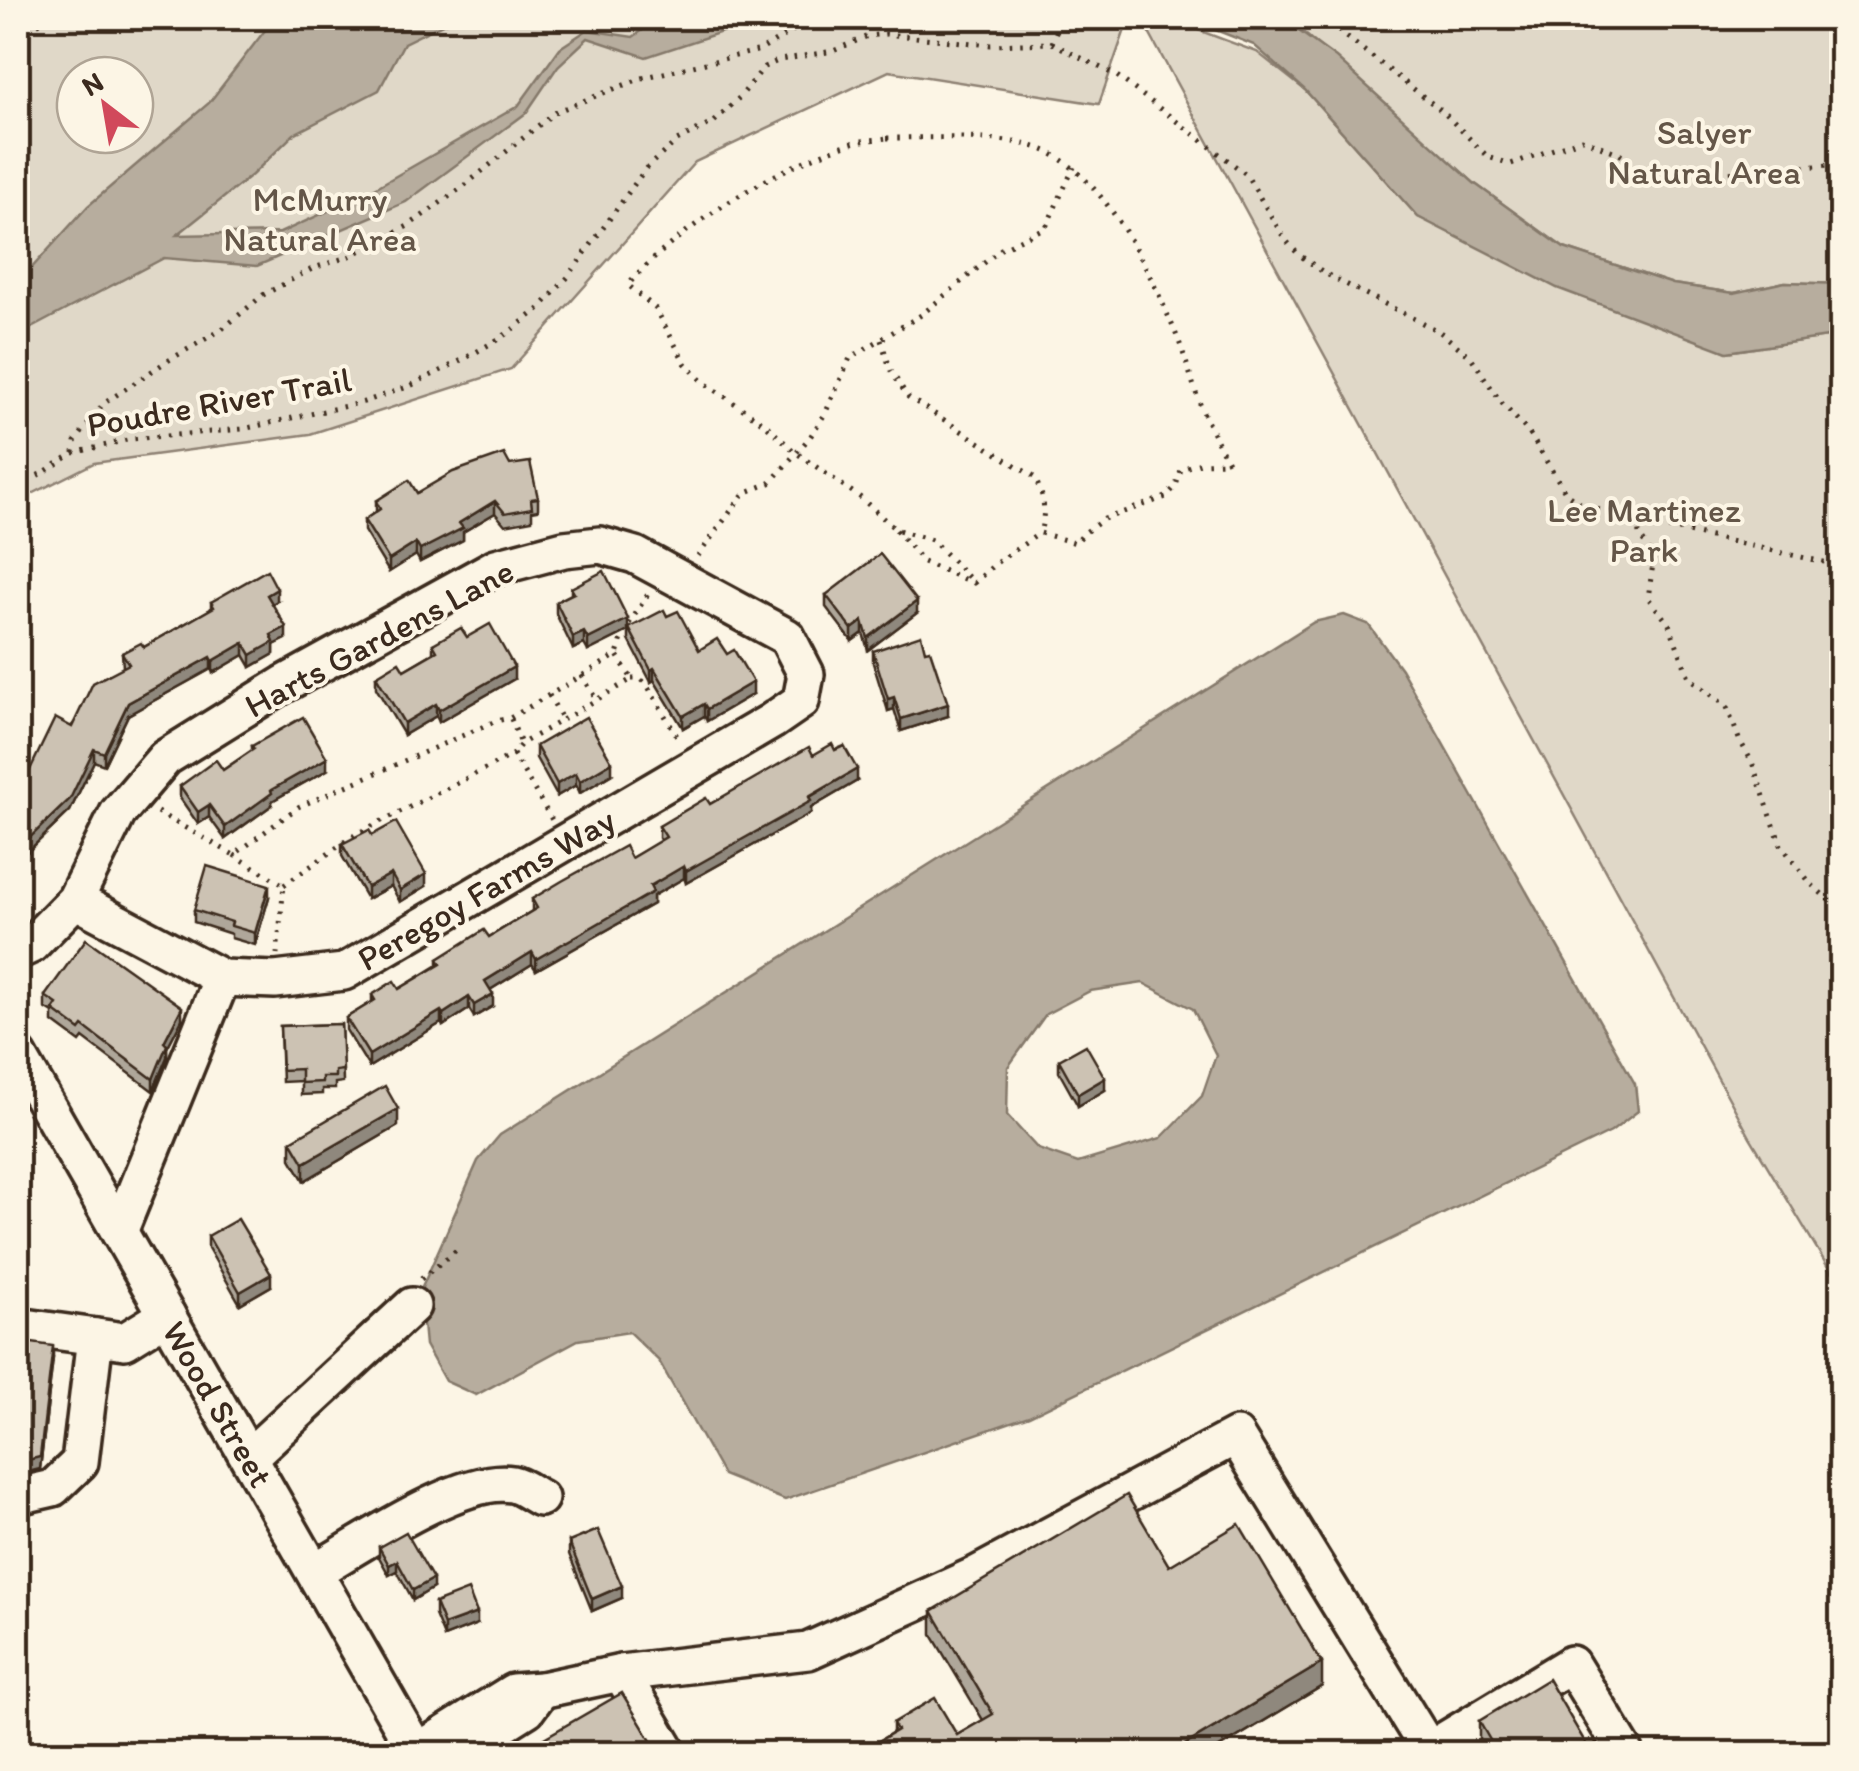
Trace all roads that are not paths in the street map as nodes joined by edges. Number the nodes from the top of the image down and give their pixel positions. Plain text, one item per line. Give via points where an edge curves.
1 (806, 674) joint
2 (74, 900) junction
3 (18, 951) edge
4 (222, 978) junction
5 (18, 1054) edge
6 (119, 1232) junction
7 (412, 1306) dead end
8 (167, 1315) junction
9 (18, 1325) edge
10 (95, 1337) junction
11 (249, 1457) junction
12 (18, 1496) edge
13 (540, 1498) dead end
14 (315, 1572) junction
15 (621, 1673) junction
16 (541, 1690) junction
17 (416, 1752) edge
18 (1427, 1752) edge
19 (454, 1754) edge
20 (668, 1754) edge
21 (1626, 1754) edge

1 - 2 street, Harts Gardens Lane via 787,637 634,555 600,545 496,567 165,758 118,812
1 - 4 street, Peregoy Farms Way via 800,700 772,720 344,972
2 - 3 street, Harts Gardens Lane
2 - 4 street, Peregoy Farms Way
4 - 6 street
5 - 6 street, Wood Street
6 - 8 street, Wood Street
7 - 11 street
8 - 10 street via 126,1341
8 - 11 street, Wood Street
9 - 10 street
10 - 12 street via 80,1462 53,1488
11 - 14 street, Wood Street
13 - 14 street via 515,1484 485,1484 410,1516
14 - 17 street, Wood Street
15 - 16 street
15 - 18 street via 808,1651 976,1575 1236,1436
15 - 20 street
16 - 17 street via 514,1692
16 - 19 street via 527,1709
18 - 21 street via 1571,1664

